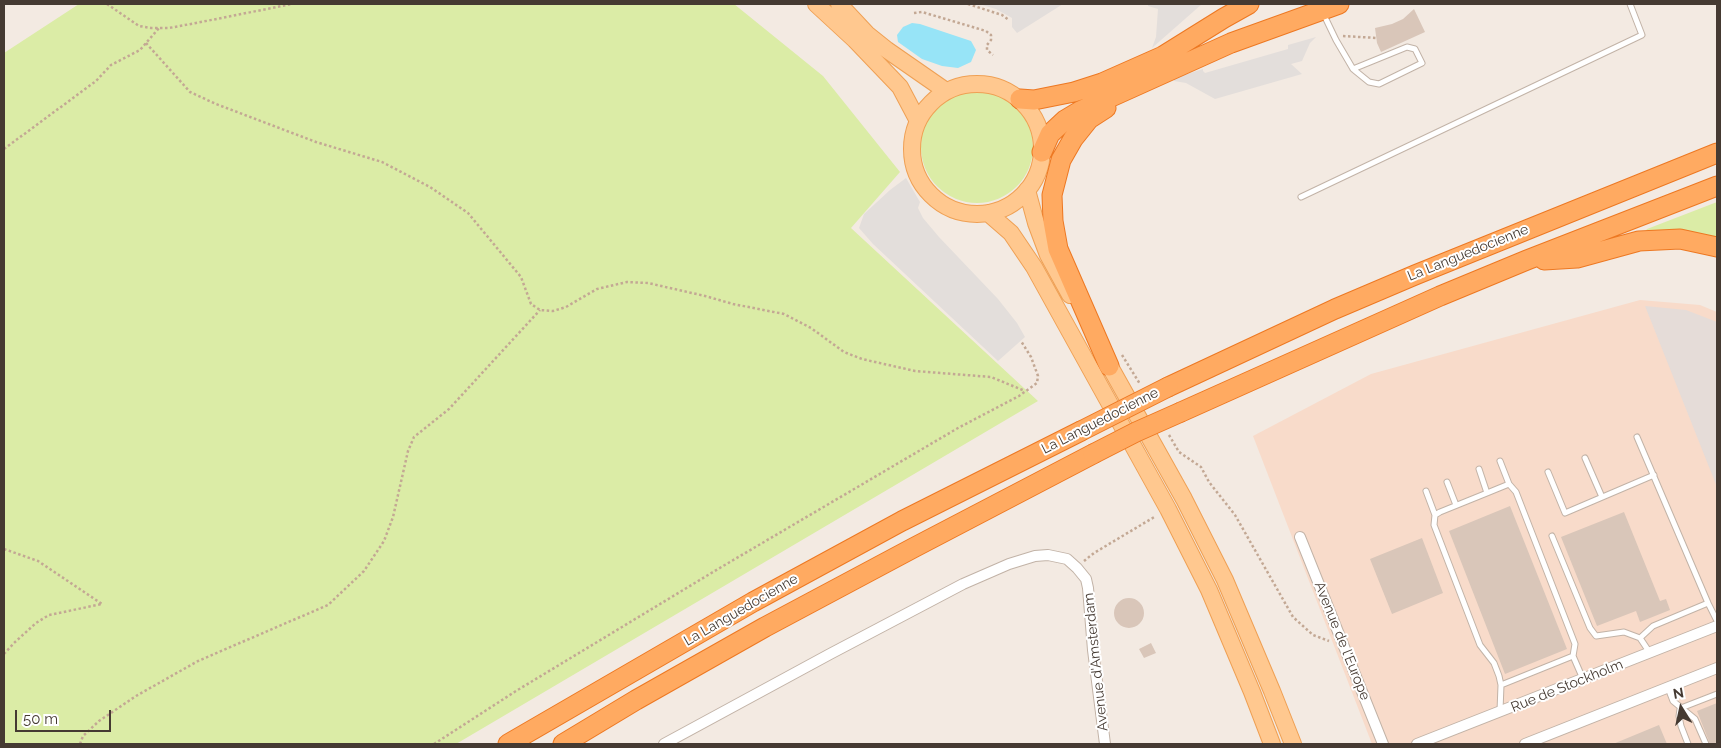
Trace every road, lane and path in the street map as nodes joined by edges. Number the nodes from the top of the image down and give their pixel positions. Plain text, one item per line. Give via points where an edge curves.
1 (107, 4) edge
2 (292, 4) edge
3 (816, 4) edge
4 (839, 4) edge
5 (968, 4) edge
6 (1250, 4) edge
7 (1630, 4) edge
8 (1330, 7) edge
9 (914, 13) dead end
10 (1009, 20) dead end
11 (159, 28) junction
12 (1334, 35) junction
13 (1377, 38) dead end
14 (146, 43) junction
15 (993, 56) dead end
16 (1353, 69) junction
17 (1147, 82) junction
18 (946, 92) junction
19 (1020, 99) junction
20 (918, 121) junction
21 (4, 149) edge
22 (1042, 152) junction
23 (1715, 153) edge
24 (1717, 186) edge
25 (1027, 190) junction
26 (1301, 197) dead end
27 (988, 213) junction
28 (1717, 247) edge
29 (1527, 260) junction
30 (540, 310) junction
31 (1021, 341) dead end
32 (1114, 358) junction
33 (1026, 391) junction
34 (1144, 391) dead end
35 (1169, 434) dead end
36 (1637, 437) dead end
37 (1585, 458) dead end
38 (1500, 461) dead end
39 (1479, 469) dead end
40 (1548, 472) dead end
41 (1654, 475) junction
42 (1447, 482) dead end
43 (1509, 484) junction
44 (1426, 491) dead end
45 (1488, 493) junction
46 (1602, 497) junction
47 (1456, 505) junction
48 (1168, 509) junction
49 (1435, 516) junction
50 (1552, 536) dead end
51 (1300, 537) dead end
52 (4, 549) edge
53 (1077, 568) junction
54 (1708, 603) junction
55 (1717, 620) edge
56 (1717, 626) edge
57 (1640, 638) junction
58 (1344, 648) junction
59 (1650, 653) junction
60 (4, 654) edge
61 (1573, 656) junction
62 (1717, 668) edge
63 (1583, 679) junction
64 (1501, 685) junction
65 (1668, 687) junction
66 (1717, 694) edge
67 (1680, 709) junction
68 (1500, 713) junction
69 (80, 744) edge
70 (434, 744) edge
71 (508, 744) edge
72 (563, 744) edge
73 (664, 744) edge
74 (1105, 744) edge
75 (1272, 744) edge
76 (1293, 744) edge
77 (1383, 744) edge
78 (1417, 744) edge
79 (1525, 744) edge
80 (1688, 744) edge
81 (1706, 744) edge

1 - 11 path via 139,26
2 - 11 path
3 - 20 main road via 900,87
4 - 18 main road via 874,39
5 - 10 path
6 - 19 highway via 1163,56 1102,84 1034,100
7 - 26 lane via 1642,35
8 - 12 lane
8 - 17 highway via 1231,43
9 - 15 path via 922,12 986,31 991,35 987,50
11 - 14 path
12 - 13 path
12 - 16 lane
14 - 21 path via 140,50 111,65 96,81
14 - 30 path via 190,92 316,142 382,162 468,213 521,277 531,304
16 - 16 lane via 1407,47 1415,49 1422,63 1379,84 1369,82
17 - 22 highway via 1065,120 1050,134
17 - 32 highway via 1089,119 1061,160 1052,195 1058,249
18 - 19 main road via 962,85 980,84 997,87
18 - 20 main road via 930,104
19 - 22 main road via 1040,132
20 - 27 main road via 912,154 924,187 952,209
22 - 25 main road via 1038,172
23 - 71 highway, La Languedocienne, bridge via 1335,309 1168,387 902,521 753,602
24 - 29 highway, La Languedocienne
25 - 27 main road via 1016,201
25 - 32 main road via 1048,255
27 - 48 main road via 1011,233 1034,267
28 - 29 highway via 1680,239 1639,241 1577,258
29 - 72 highway, La Languedocienne, bridge via 1136,432 765,627
30 - 33 path via 566,307 597,289 627,282 648,283 784,314 811,328 844,352 862,359 915,371 991,377
30 - 69 path via 450,409 414,437 384,540 364,570 328,605 198,662 136,696 99,721 83,736
31 - 33 path via 1032,357 1038,376 1038,383
32 - 34 path via 1124,357
32 - 76 main road via 1225,580
33 - 70 path via 718,568
35 - 58 path via 1179,452 1201,467 1235,515 1294,617 1313,635
36 - 41 lane
37 - 46 lane
38 - 43 lane
39 - 45 lane
40 - 46 lane via 1566,513
41 - 46 lane
41 - 54 lane
42 - 47 lane
43 - 45 lane
43 - 61 lane via 1516,492 1575,644
44 - 49 lane
45 - 47 lane
47 - 49 lane
48 - 53 path via 1094,553
48 - 75 main road via 1209,590
49 - 64 lane via 1434,525 1441,548 1480,645 1494,663
50 - 57 lane via 1596,636 1624,632
51 - 58 street, Avenue de l'Europe
52 - 60 path via 38,561 102,604 49,615 14,642
53 - 73 street via 1067,560 1048,554 1009,564 963,584
53 - 74 street, Avenue d'Amsterdam via 1086,579 1088,588
54 - 55 lane
54 - 57 lane via 1653,626
56 - 59 street, Rue de Stockholm
57 - 59 lane
58 - 77 street, Avenue de l'Europe
59 - 63 street, Rue de Stockholm
61 - 63 lane
61 - 64 lane
62 - 65 street
63 - 68 street, Rue de Stockholm
64 - 68 lane
65 - 67 lane
65 - 79 street
66 - 67 lane
67 - 80 lane via 1681,726
67 - 81 lane via 1695,719
68 - 78 street, Rue de Stockholm

